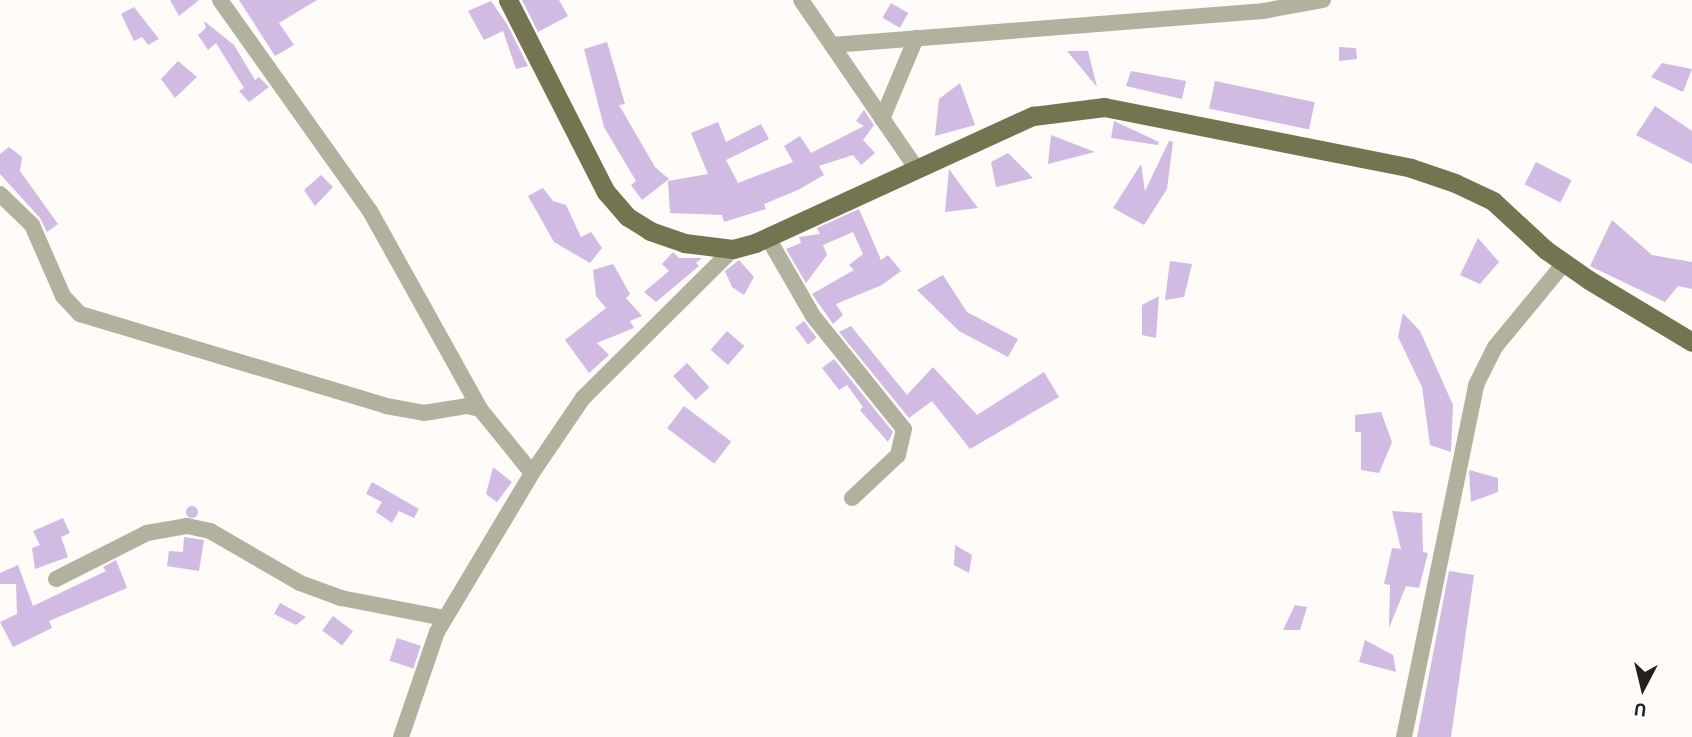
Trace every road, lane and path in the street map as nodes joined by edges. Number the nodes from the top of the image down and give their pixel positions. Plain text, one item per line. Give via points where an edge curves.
1 (220, 0) edge
2 (508, 0) edge
3 (801, 0) edge
4 (1323, 0) edge
5 (916, 38) junction
6 (832, 45) junction
7 (882, 119) junction
8 (916, 168) junction
9 (0, 194) edge
10 (768, 239) junction
11 (733, 249) junction
12 (1565, 262) junction
13 (1692, 342) edge
14 (480, 409) junction
15 (532, 473) junction
16 (852, 498) dead end
17 (56, 579) dead end
18 (445, 618) junction
19 (401, 737) edge
20 (1404, 737) edge

1 - 14 street via 370,211
2 - 11 main road via 586,159 628,218 650,232 684,243
3 - 6 street
4 - 5 street via 1263,11
5 - 6 street
5 - 7 street
6 - 7 street
7 - 8 street
8 - 10 main road
8 - 12 main road via 1033,116 1104,107 1138,111 1278,145 1411,168 1455,183 1493,201
9 - 14 street via 32,225 63,296 80,314 401,409 424,413 467,406
10 - 11 main road
10 - 16 street via 813,316 904,429 898,455
11 - 15 street via 583,398
12 - 13 main road
12 - 20 street via 1495,347 1476,385
14 - 15 street
15 - 18 street
17 - 18 street via 147,533 187,526 210,531 262,565 341,598
18 - 19 street

